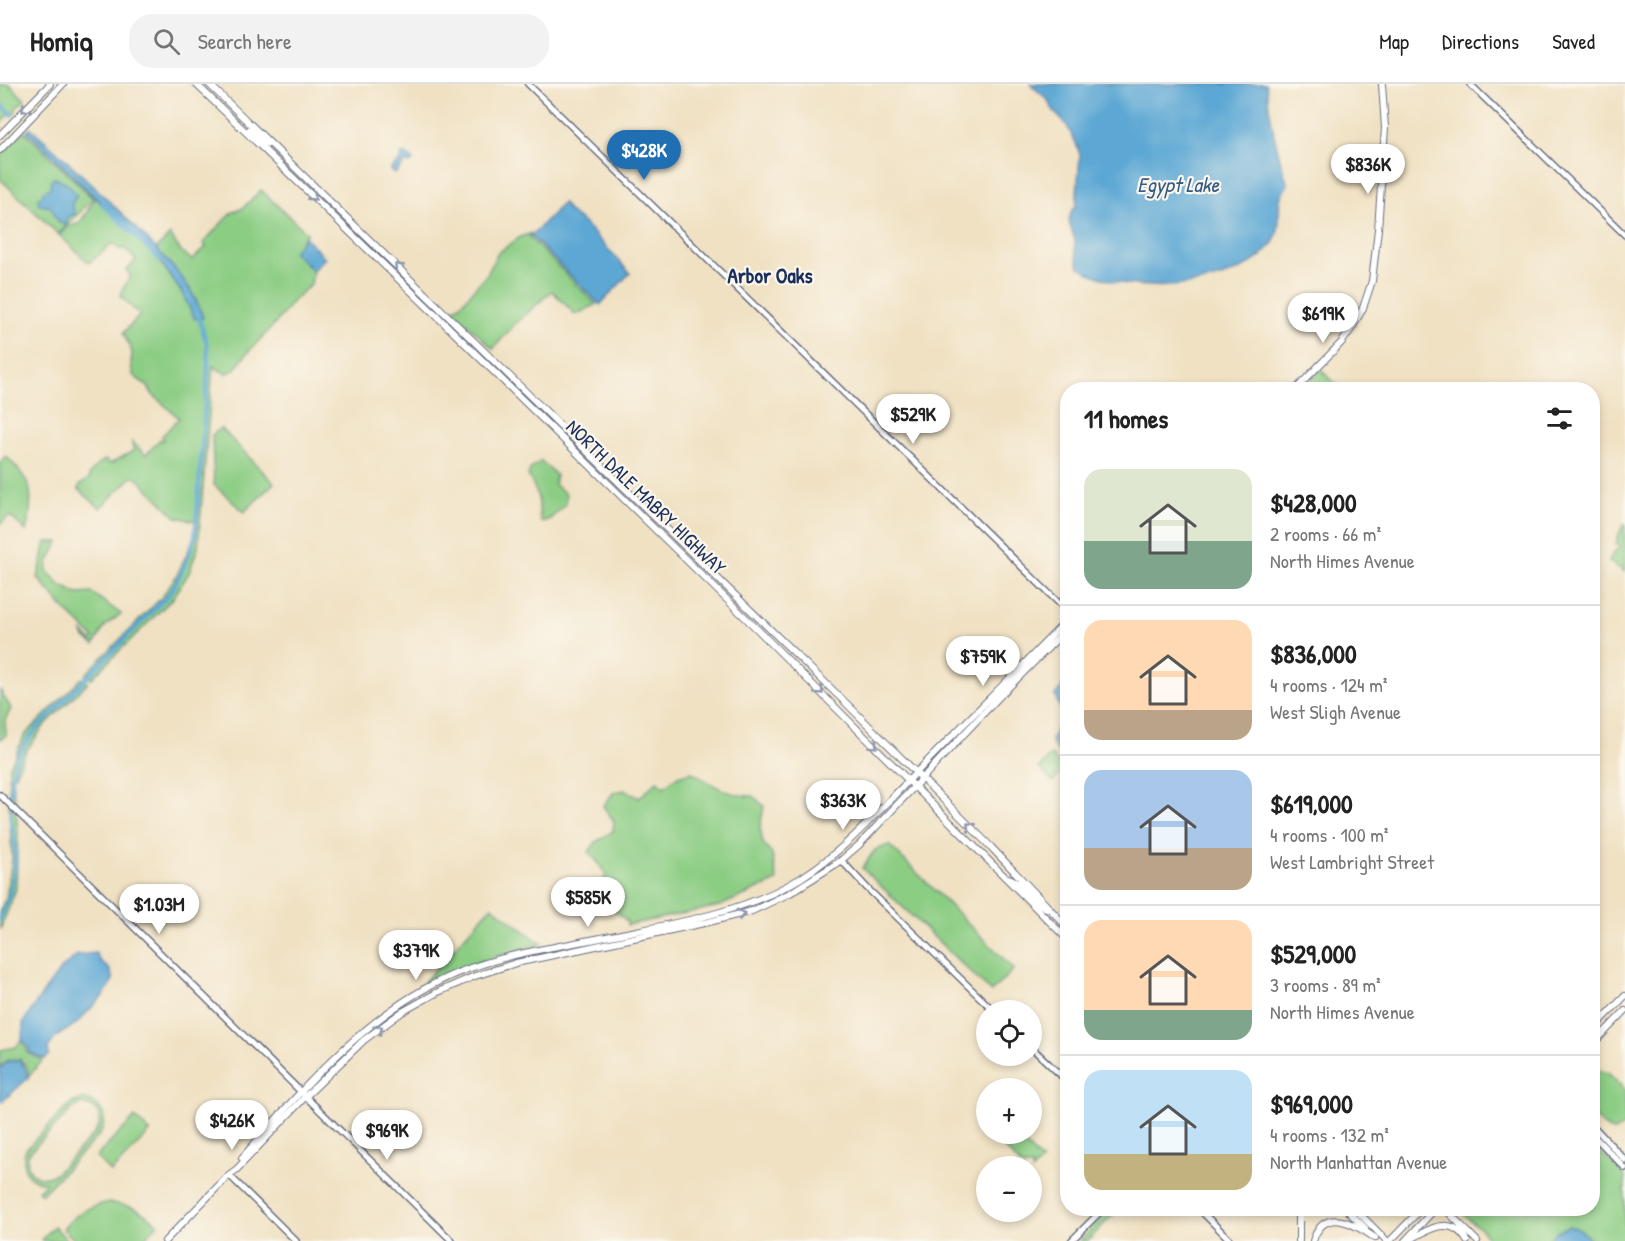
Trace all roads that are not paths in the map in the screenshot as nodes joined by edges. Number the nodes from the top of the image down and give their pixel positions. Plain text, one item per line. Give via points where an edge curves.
1 (50, 84) edge
2 (63, 84) edge
3 (196, 84) edge
4 (210, 84) edge
5 (528, 84) edge
6 (1382, 84) edge
7 (1470, 84) edge
8 (232, 119) junction
9 (1, 133) edge
10 (0, 143) edge
11 (272, 144) junction
12 (0, 150) edge
13 (271, 157) junction
14 (304, 176) junction
15 (1625, 235) edge
16 (409, 289) junction
17 (438, 306) junction
18 (440, 319) junction
19 (491, 357) junction
20 (1303, 382) edge
21 (511, 389) junction
22 (557, 422) junction
23 (636, 510) junction
24 (662, 525) junction
25 (665, 539) junction
26 (721, 583) junction
27 (712, 584) junction
28 (1060, 604) edge
29 (764, 624) junction
30 (1060, 627) edge
31 (758, 630) junction
32 (1060, 636) edge
33 (815, 674) junction
34 (916, 773) junction
35 (922, 778) junction
36 (908, 780) junction
37 (914, 786) junction
38 (0, 795) edge
39 (864, 828) junction
40 (834, 854) junction
41 (841, 860) junction
42 (988, 860) junction
43 (1010, 868) junction
44 (1005, 877) junction
45 (806, 883) junction
46 (1052, 911) junction
47 (1060, 920) edge
48 (1060, 931) edge
49 (1625, 996) edge
50 (983, 1000) edge
51 (1625, 1011) edge
52 (1600, 1022) edge
53 (1600, 1037) edge
54 (1042, 1057) edge
55 (1060, 1074) edge
56 (303, 1095) junction
57 (1600, 1136) edge
58 (1600, 1140) edge
59 (1606, 1144) junction
60 (1623, 1160) edge
61 (1625, 1168) edge
62 (229, 1175) junction
63 (1096, 1216) edge
64 (1206, 1216) edge
65 (1299, 1216) edge
66 (1354, 1216) edge
67 (1361, 1216) edge
68 (1414, 1216) edge
69 (1429, 1216) edge
70 (1452, 1216) edge
71 (1455, 1216) edge
72 (1457, 1221) junction
73 (1378, 1238) edge
74 (165, 1241) edge
75 (296, 1241) edge
76 (452, 1241) edge
77 (1071, 1241) edge
78 (1232, 1241) edge
79 (1299, 1241) edge
80 (1312, 1241) edge
81 (1389, 1241) edge
82 (1406, 1241) edge
83 (1467, 1241) edge
84 (1477, 1241) edge

1 -> 9 main road
2 - 12 main road
3 - 8 main road, NORTH DALE MABRY HIGHWAY
4 - 11 main road, NORTH DALE MABRY HIGHWAY
5 - 28 street
6 - 20 main road via 1385,129 1372,281 1353,326
7 - 15 street
8 - 11 main road via 267,145
8 - 13 main road, NORTH DALE MABRY HIGHWAY
9 - 10 main road
11 - 14 main road, NORTH DALE MABRY HIGHWAY
13 - 14 main road via 277,154
13 -> 16 main road, NORTH DALE MABRY HIGHWAY
17 -> 14 main road, NORTH DALE MABRY HIGHWAY
16 - 17 main road
16 - 18 main road, NORTH DALE MABRY HIGHWAY
17 - 19 main road, NORTH DALE MABRY HIGHWAY
18 - 19 main road via 483,355
18 - 21 main road, NORTH DALE MABRY HIGHWAY
19 - 22 main road, NORTH DALE MABRY HIGHWAY
21 - 22 main road via 522,393 547,418
21 - 23 main road, NORTH DALE MABRY HIGHWAY
22 - 24 main road, NORTH DALE MABRY HIGHWAY
23 - 24 main road
23 - 25 main road, NORTH DALE MABRY HIGHWAY
24 - 26 main road, NORTH DALE MABRY HIGHWAY
25 - 26 main road via 675,543 712,580
25 - 27 main road, NORTH DALE MABRY HIGHWAY
26 - 29 main road, NORTH DALE MABRY HIGHWAY
27 - 29 main road via 753,620
27 - 31 main road, NORTH DALE MABRY HIGHWAY
29 - 33 main road, NORTH DALE MABRY HIGHWAY
30 - 34 main road
31 - 33 main road via 769,634 807,672
31 -> 36 main road, NORTH DALE MABRY HIGHWAY
32 - 35 main road
33 - 34 main road, NORTH DALE MABRY HIGHWAY
34 - 35 main road, NORTH DALE MABRY HIGHWAY
34 - 36 main road
35 - 37 main road
43 -> 35 main road, NORTH DALE MABRY HIGHWAY
36 - 37 main road, NORTH DALE MABRY HIGHWAY
36 - 39 main road
37 - 41 main road
37 - 42 main road, NORTH DALE MABRY HIGHWAY
38 - 56 street
39 - 40 main road
39 - 41 main road
40 - 45 main road
40 - 56 main road via 787,886 749,903 457,973 389,1010 360,1033
41 - 45 main road
41 - 50 street
42 - 43 main road
42 - 44 main road, NORTH DALE MABRY HIGHWAY
43 - 46 main road, NORTH DALE MABRY HIGHWAY
44 - 46 main road via 1014,879 1039,904
44 - 48 main road, NORTH DALE MABRY HIGHWAY
56 -> 45 main road via 389,1020 462,981 516,963 752,911
46 - 47 main road, NORTH DALE MABRY HIGHWAY
49 - 52 main road
51 - 53 main road
54 - 55 street
56 - 62 main road
56 - 76 street
57 - 59 street
58 - 59 street
59 - 60 street
60 - 61 street
62 - 74 main road
62 - 75 street
63 - 77 street
64 - 78 street
65 - 79 main road
66 - 73 main road
67 - 73 main road
68 - 81 main road
69 - 82 main road
70 - 72 main road
71 - 72 main road
72 - 84 main road
73 - 80 main road via 1338,1220 1325,1223
73 - 81 main road
82 - 83 main road via 1445,1225 1456,1229

